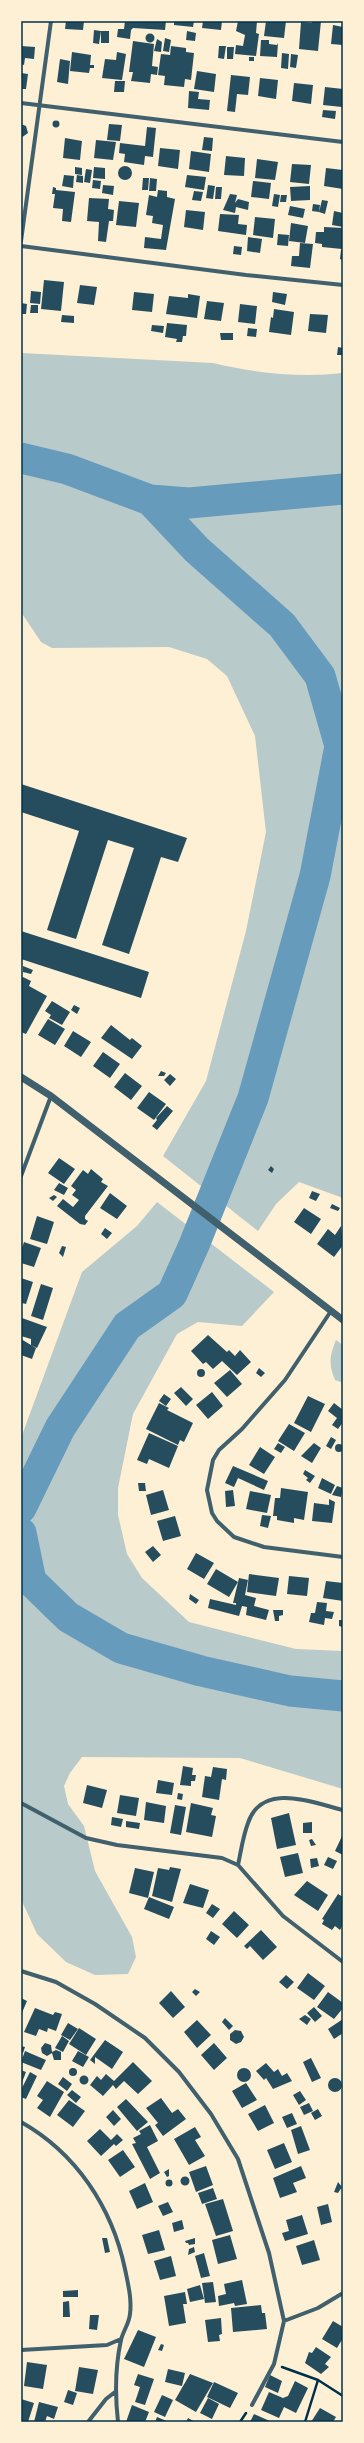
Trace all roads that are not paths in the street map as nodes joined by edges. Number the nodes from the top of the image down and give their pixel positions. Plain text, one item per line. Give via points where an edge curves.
1 (51, 21) edge
2 (21, 103) edge
3 (40, 105) junction
4 (343, 142) edge
5 (21, 241) edge
6 (21, 246) edge
7 (343, 285) edge
8 (21, 1077) edge
9 (51, 1096) junction
10 (21, 1176) edge
11 (331, 1311) junction
12 (343, 1320) edge
13 (343, 1557) edge
14 (21, 1803) edge
15 (343, 1810) edge
16 (238, 1865) junction
17 (343, 1962) edge
18 (21, 1971) edge
19 (21, 2122) edge
20 (343, 2293) edge
21 (284, 2320) junction
22 (121, 2339) junction
23 (21, 2350) edge
24 (115, 2392) junction
25 (252, 2405) dead end
26 (88, 2422) edge
27 (118, 2422) edge

1 - 3 street
2 - 3 street
3 - 4 street
3 - 5 street
6 - 7 street via 246,276
8 - 9 street
9 - 10 street
9 - 11 street
11 - 12 street
11 - 13 street via 285,1380 242,1429 219,1450 213,1460 208,1490 212,1513 234,1537 264,1547
14 - 16 street via 86,1838 117,1845 222,1858
15 - 16 street via 281,1797 264,1802 254,1811 248,1823
16 - 17 street via 283,1916
18 - 21 street via 56,1982 95,2004 145,2038 180,2072 211,2114 238,2159 269,2253
19 - 22 street via 49,2140 71,2162 82,2174 108,2214 123,2258 130,2299 128,2325
20 - 21 street via 318,2308
21 - 25 street via 274,2364
22 - 23 street via 107,2346
22 - 24 street
24 - 26 street via 106,2399
24 - 27 street

